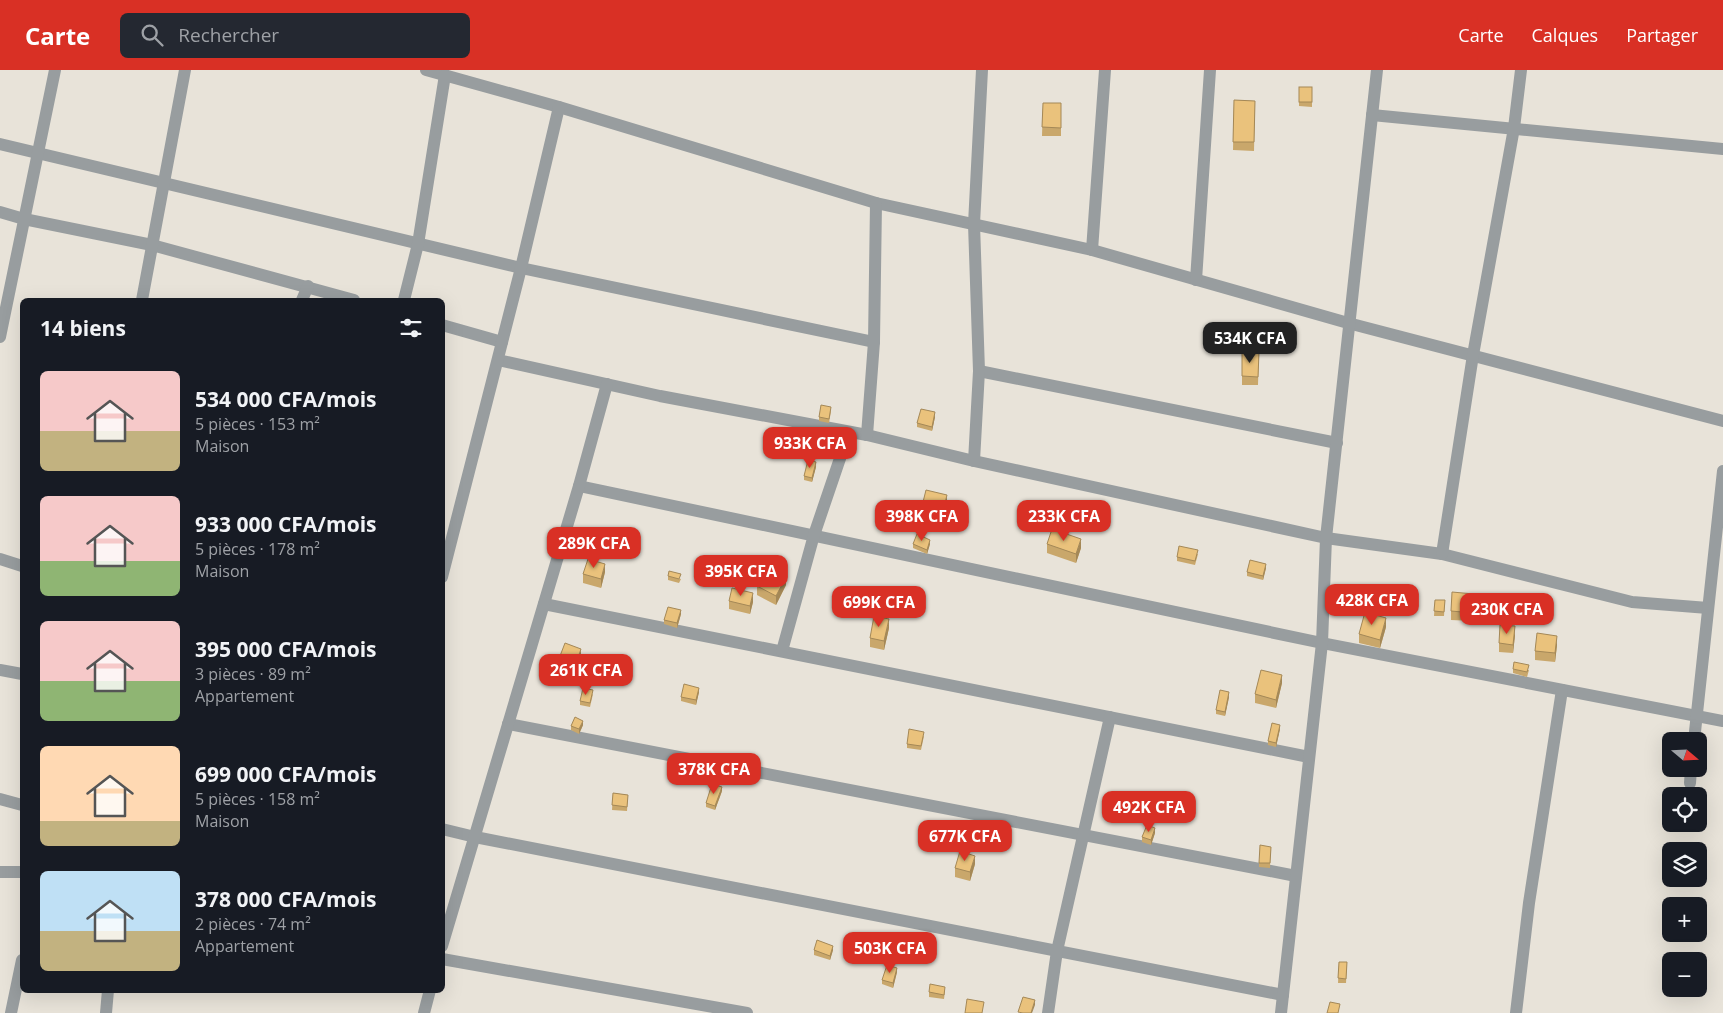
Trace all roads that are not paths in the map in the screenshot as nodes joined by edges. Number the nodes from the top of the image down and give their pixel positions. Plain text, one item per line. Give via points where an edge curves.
1 (54, 70) edge
2 (185, 70) edge
3 (426, 70) edge
4 (982, 70) edge
5 (1105, 70) edge
6 (1210, 70) edge
7 (1377, 70) edge
8 (1522, 70) edge
9 (445, 75) junction
10 (466, 75) edge
11 (559, 108) junction
12 (1372, 115) junction
13 (1514, 128) junction
14 (0, 144) edge
15 (1723, 149) edge
16 (38, 152) junction
17 (164, 182) junction
18 (876, 203) junction
19 (0, 212) edge
20 (24, 219) junction
21 (974, 224) junction
22 (418, 244) junction
23 (152, 245) junction
24 (1092, 250) junction
25 (521, 268) junction
26 (1196, 280) junction
27 (308, 286) junction
28 (142, 298) edge
29 (303, 298) edge
30 (347, 298) edge
31 (404, 298) edge
32 (1348, 322) junction
33 (445, 326) edge
34 (0, 337) edge
35 (502, 342) junction
36 (874, 342) junction
37 (1473, 355) junction
38 (498, 360) junction
39 (979, 371) junction
40 (607, 384) junction
41 (1723, 421) edge
42 (848, 432) junction
43 (867, 435) junction
44 (1337, 443) junction
45 (974, 461) junction
46 (1723, 471) edge
47 (579, 486) junction
48 (814, 535) junction
49 (1326, 538) junction
50 (1442, 554) junction
51 (0, 559) edge
52 (20, 565) edge
53 (445, 565) edge
54 (544, 604) junction
55 (1708, 608) junction
56 (1322, 643) junction
57 (782, 651) junction
58 (0, 670) edge
59 (20, 674) edge
60 (1562, 690) junction
61 (1697, 716) junction
62 (1110, 717) junction
63 (1723, 721) edge
64 (508, 724) junction
65 (1695, 732) edge
66 (1309, 757) junction
67 (1690, 778) edge
68 (1690, 783) dead end
69 (0, 799) edge
70 (20, 804) edge
71 (445, 830) edge
72 (1084, 835) junction
73 (475, 837) junction
74 (0, 872) edge
75 (20, 872) edge
76 (1296, 876) junction
77 (445, 936) edge
78 (1057, 951) junction
79 (445, 959) edge
80 (20, 970) edge
81 (108, 993) edge
82 (429, 993) edge
83 (1283, 995) junction
84 (11, 1013) edge
85 (106, 1013) edge
86 (424, 1013) edge
87 (747, 1013) edge
88 (1048, 1013) edge
89 (1281, 1013) edge
90 (1516, 1013) edge

1 - 16 street
2 - 17 street
3 - 9 street
4 - 21 street
5 - 24 street
6 - 26 street
7 - 12 street
8 - 13 street
9 - 10 street
9 - 22 street
10 - 11 street
11 - 18 street
11 - 25 street
12 - 13 street
12 - 32 street
13 - 15 street
13 - 37 street
14 - 16 street
16 - 17 street
16 - 20 street
17 - 22 street
17 - 23 street
18 - 21 street
18 - 36 street
19 - 20 street
20 - 23 street
20 - 34 street
21 - 24 street
21 - 39 street
22 - 25 street
22 - 31 street
23 - 27 street
23 - 28 street
24 - 26 street
25 - 35 street
25 - 36 street
26 - 32 street
27 - 29 street
27 - 30 street
32 - 37 street
32 - 44 street
33 - 35 street
35 - 38 street
36 - 43 street
37 - 41 street
37 - 50 street
38 - 40 street
38 - 53 street
39 - 44 street
39 - 45 street
40 - 42 street
40 - 47 street
42 - 43 street
42 - 48 street
43 - 45 street
44 - 49 street
45 - 49 street
46 - 55 street
47 - 48 street
47 - 54 street
48 - 56 street
48 - 57 street
49 - 50 street
49 - 56 street
50 - 55 street via 1632,602
51 - 52 street
54 - 57 street
54 - 64 street
55 - 61 street
56 - 60 street
56 - 66 street
57 - 62 street
58 - 59 street
60 - 61 street
60 - 90 street via 1529,903
61 - 63 street
61 - 65 street
62 - 66 street
62 - 72 street
64 - 72 street
64 - 73 street
66 - 76 street
67 - 68 street
69 - 70 street
71 - 73 street
72 - 76 street
72 - 78 street
73 - 77 street
73 - 78 street
74 - 75 street
76 - 83 street
78 - 83 street
78 - 88 street
79 - 87 street
80 - 84 street
81 - 85 street
82 - 86 street
83 - 89 street

